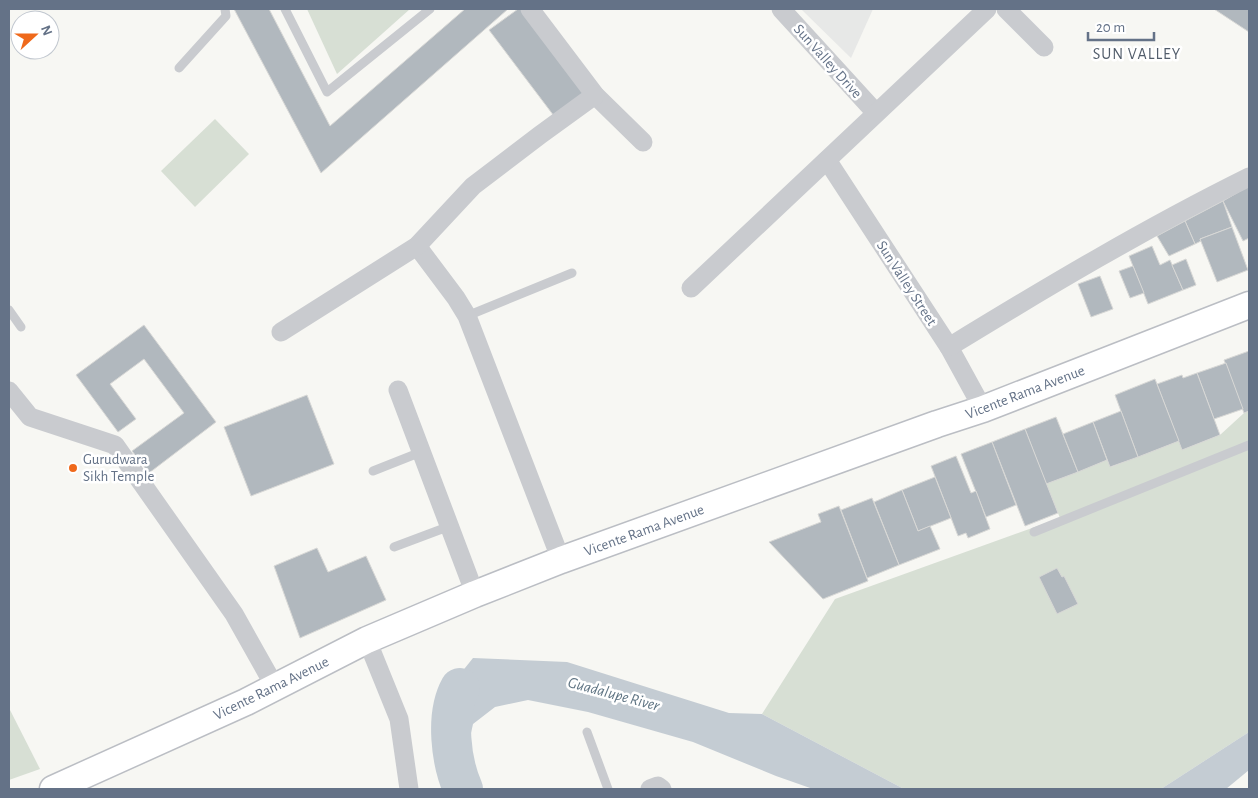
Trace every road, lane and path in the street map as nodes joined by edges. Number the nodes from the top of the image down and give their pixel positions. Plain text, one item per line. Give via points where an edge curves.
1 (225, 9) edge
2 (285, 9) edge
3 (430, 9) edge
4 (530, 9) edge
5 (781, 9) edge
6 (987, 9) edge
7 (1006, 9) edge
8 (1044, 47) dead end
9 (179, 68) dead end
10 (595, 95) junction
11 (876, 113) junction
12 (643, 142) dead end
13 (827, 160) junction
14 (1249, 177) edge
15 (417, 246) junction
16 (572, 274) dead end
17 (691, 288) dead end
18 (1249, 305) edge
19 (9, 310) edge
20 (466, 316) junction
21 (22, 327) dead end
22 (281, 332) dead end
23 (949, 347) junction
24 (398, 390) dead end
25 (9, 391) edge
26 (983, 409) junction
27 (1249, 445) edge
28 (421, 452) junction
29 (372, 471) dead end
30 (450, 526) junction
31 (1034, 532) dead end
32 (394, 547) dead end
33 (561, 560) junction
34 (475, 594) junction
35 (367, 640) junction
36 (275, 687) junction
37 (586, 732) dead end
38 (53, 789) edge
39 (410, 789) edge
40 (608, 789) edge
41 (650, 789) edge
42 (662, 789) edge

1 - 9 lane via 226,16
2 - 3 lane via 327,92
4 - 10 street
5 - 11 street, Sun Valley Drive
6 - 11 street
7 - 8 street
10 - 12 street
10 - 15 street via 474,186
11 - 13 street
13 - 17 street
13 - 23 street, Sun Valley Street
14 - 23 street via 1064,278
15 - 20 street
15 - 22 street
16 - 20 lane
18 - 26 main road, Vicente Rama Avenue
19 - 21 lane
20 - 33 street
23 - 26 street, Sun Valley Street
24 - 28 street
25 - 36 street via 30,417 115,445 234,614
26 - 33 main road, Vicente Rama Avenue
27 - 31 lane
28 - 29 lane
28 - 30 street
30 - 32 lane
30 - 34 street
33 - 34 main road, Vicente Rama Avenue
34 - 35 main road, Vicente Rama Avenue
35 - 36 main road, Vicente Rama Avenue
35 - 39 street via 399,719
36 - 38 main road, Vicente Rama Avenue
37 - 40 lane
41 - 42 street via 658,786

